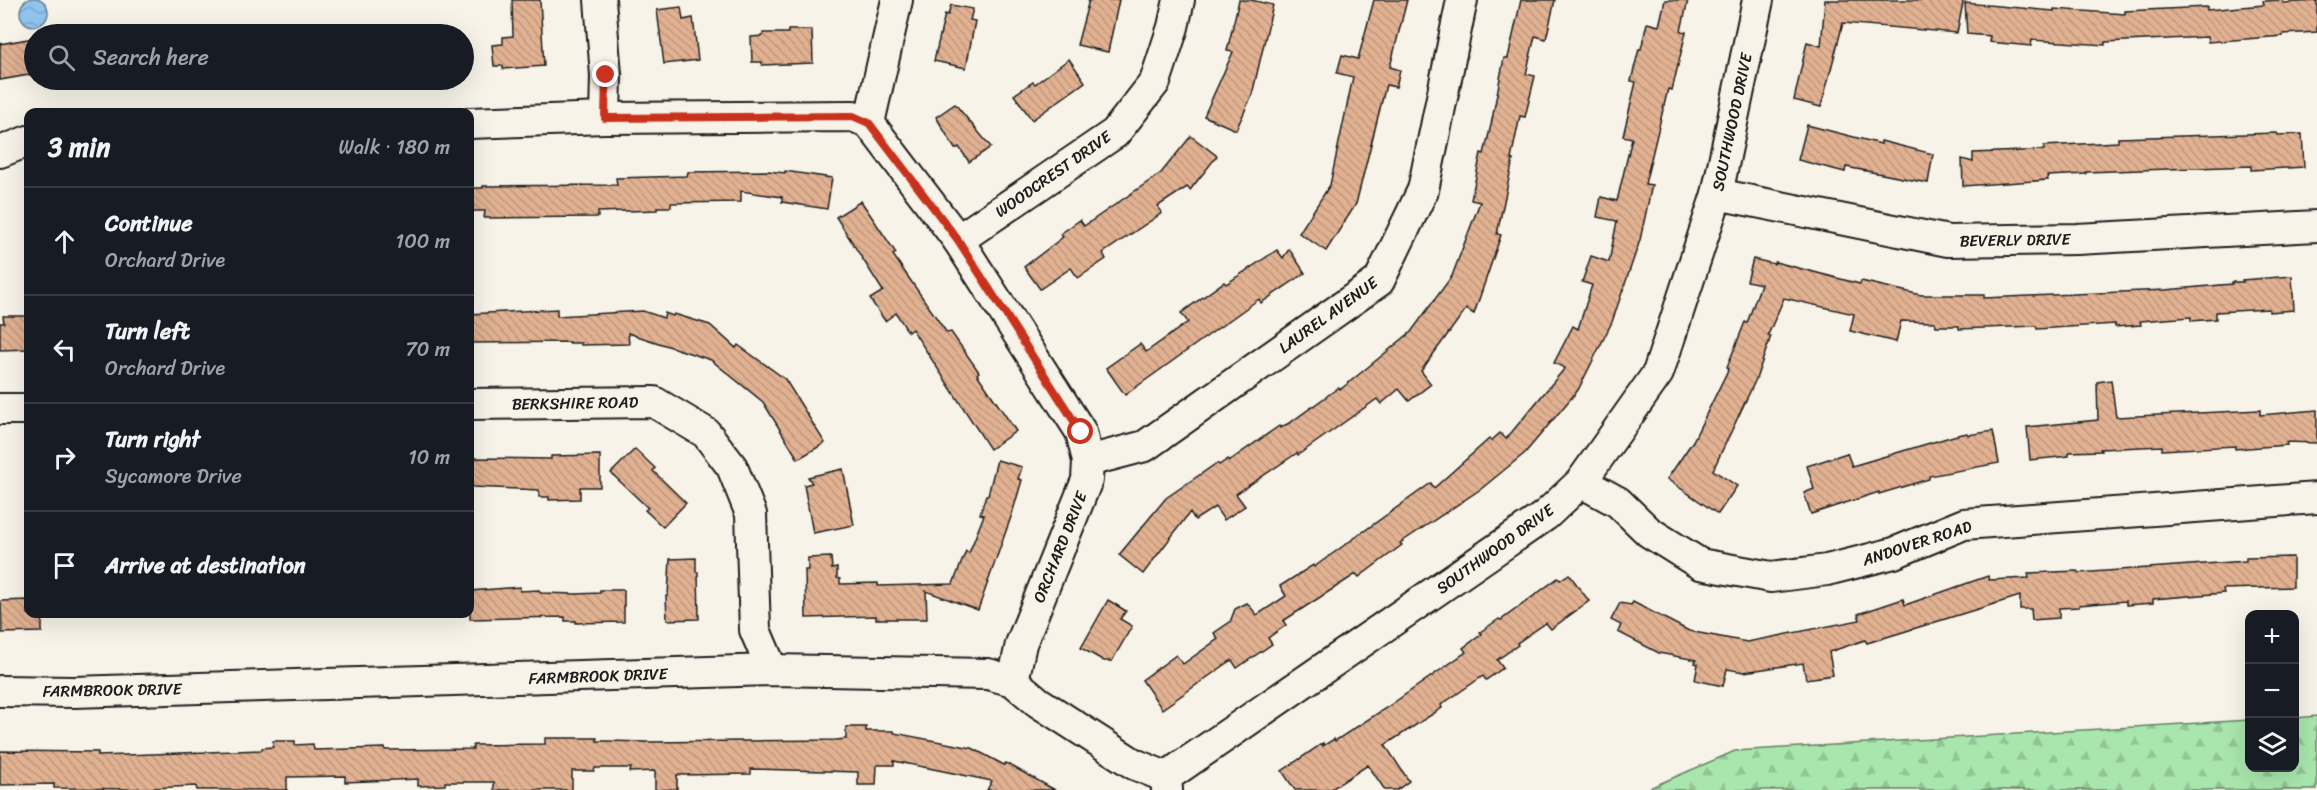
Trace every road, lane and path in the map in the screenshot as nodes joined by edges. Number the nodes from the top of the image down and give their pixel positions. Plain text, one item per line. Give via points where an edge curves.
1 (600, 0) edge
2 (897, 0) edge
3 (1179, 0) edge
4 (1462, 0) edge
5 (1758, 0) edge
6 (605, 118) junction
7 (474, 123) edge
8 (869, 123) junction
9 (24, 143) edge
10 (0, 152) edge
11 (1717, 194) junction
12 (2317, 226) edge
13 (958, 240) junction
14 (474, 404) edge
15 (0, 409) edge
16 (24, 409) edge
17 (1088, 461) junction
18 (1581, 482) junction
19 (2317, 498) edge
20 (772, 670) junction
21 (1012, 681) junction
22 (0, 691) edge
23 (1167, 784) edge

1 - 6 street
2 - 8 street
3 - 13 street, WOODCREST DRIVE via 1155,82 1115,133
4 - 17 street, LAUREL AVENUE via 1423,190 1379,281 1144,446
5 - 11 street, SOUTHWOOD DRIVE
6 - 7 street
6 - 8 street via 853,116
8 - 13 street, ORCHARD DRIVE
9 - 10 street
11 - 12 street, BEVERLY DRIVE via 1948,241 2077,239
11 - 18 street, SOUTHWOOD DRIVE via 1658,373
13 - 17 street, ORCHARD DRIVE via 1081,432
14 - 20 street, BERKSHIRE ROAD via 654,402 706,433 732,467 752,514 754,630
15 - 16 street
17 - 21 street, ORCHARD DRIVE via 1087,480 1021,644
18 - 19 street, ANDOVER ROAD via 1618,502 1649,532 1700,564 1771,577 1827,570 1894,553 1964,524
18 - 23 street, SOUTHWOOD DRIVE via 1546,515
20 - 21 street, FARMBROOK DRIVE via 988,674
20 - 22 street, FARMBROOK DRIVE via 86,692
21 - 23 street, FARMBROOK DRIVE via 1038,702

